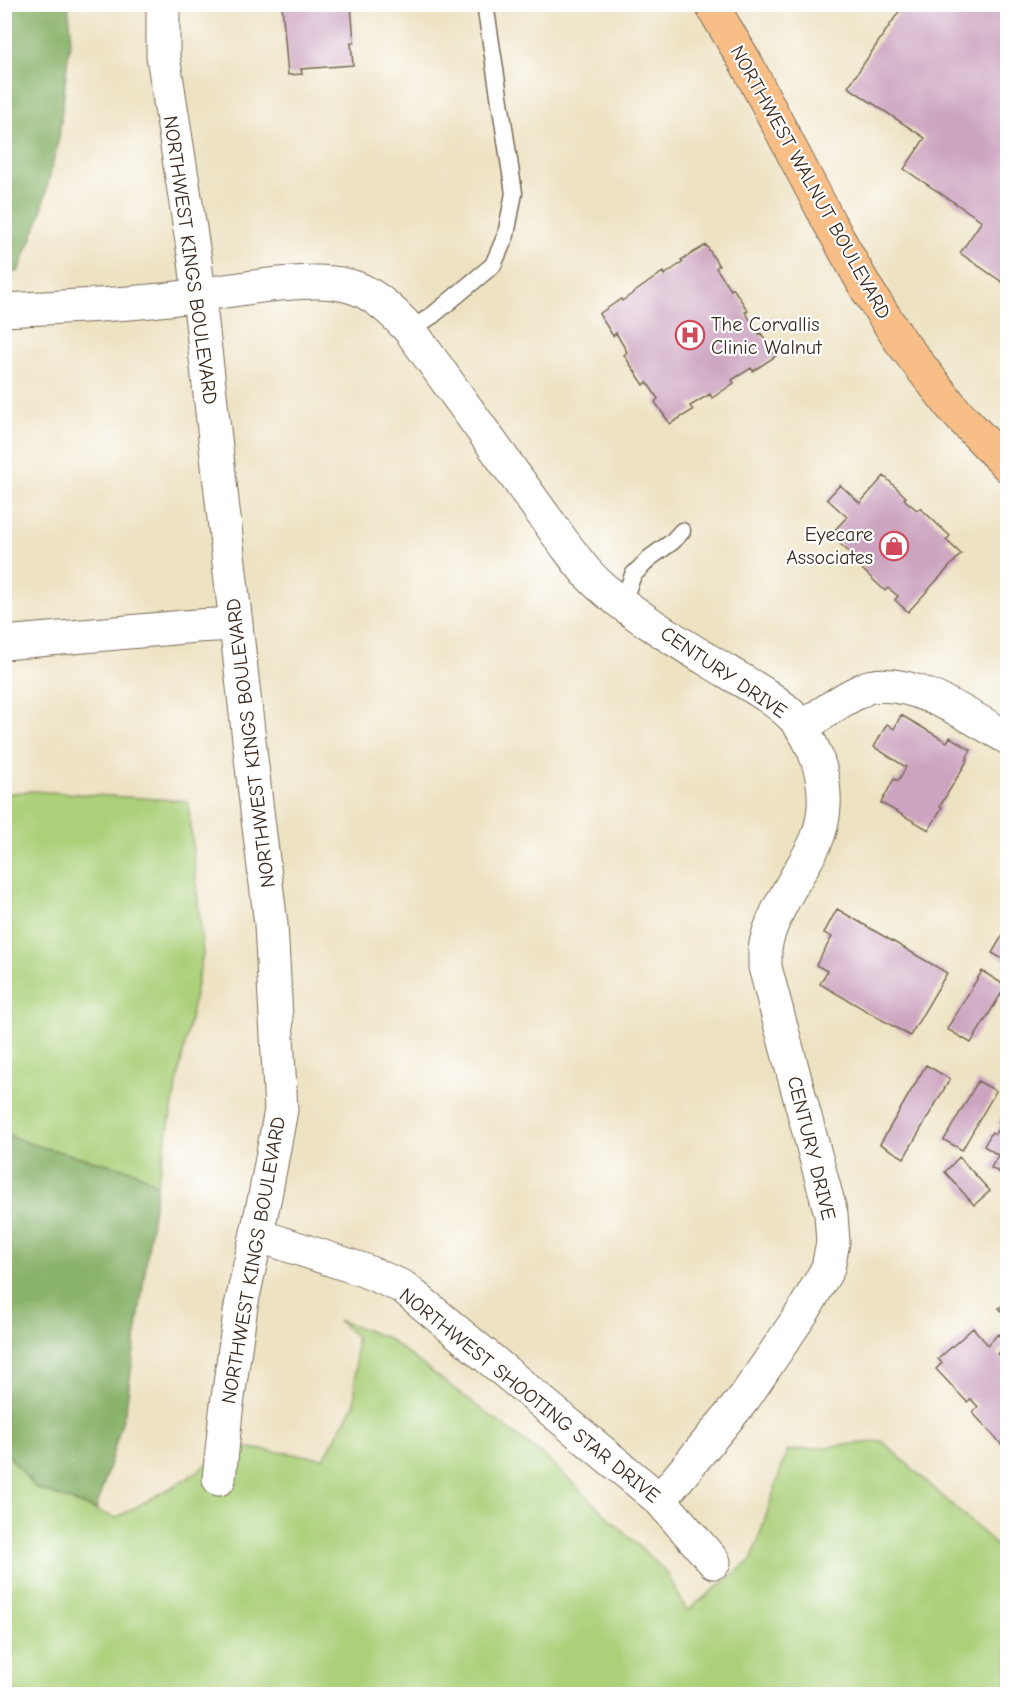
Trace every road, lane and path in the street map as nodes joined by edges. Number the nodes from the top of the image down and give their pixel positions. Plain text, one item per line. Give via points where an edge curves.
1 (163, 4) edge
2 (485, 4) edge
3 (711, 4) edge
4 (198, 296) junction
5 (4, 310) edge
6 (410, 330) junction
7 (1008, 466) edge
8 (682, 531) dead end
9 (622, 604) junction
10 (236, 624) junction
11 (4, 643) edge
12 (802, 728) junction
13 (1008, 738) edge
14 (257, 1235) junction
15 (219, 1479) dead end
16 (660, 1500) junction
17 (714, 1562) dead end

1 - 4 street, NORTHWEST KINGS BOULEVARD via 162,56
2 - 6 lane via 514,193 506,235 493,265
3 - 7 main road, NORTHWEST WALNUT BOULEVARD via 829,222 899,339 955,411
4 - 5 street, CENTURY DRIVE
4 - 6 street, CENTURY DRIVE via 298,282 344,285 377,301
4 - 10 street, NORTHWEST KINGS BOULEVARD
6 - 9 street, CENTURY DRIVE via 585,570
8 - 9 lane via 633,575
9 - 12 street, CENTURY DRIVE via 779,704
10 - 11 street
10 - 14 street, NORTHWEST KINGS BOULEVARD via 271,924 281,1110
12 - 13 street via 838,702 871,686 905,687 934,698
12 - 16 street, CENTURY DRIVE via 818,760 825,804 822,825 814,848 772,924 765,948 765,967 831,1214 833,1242 828,1268 788,1336 745,1397
14 - 15 street, NORTHWEST KINGS BOULEVARD via 241,1306
14 - 16 street, NORTHWEST SHOOTING STAR DRIVE via 403,1287
16 - 17 street, NORTHWEST SHOOTING STAR DRIVE

